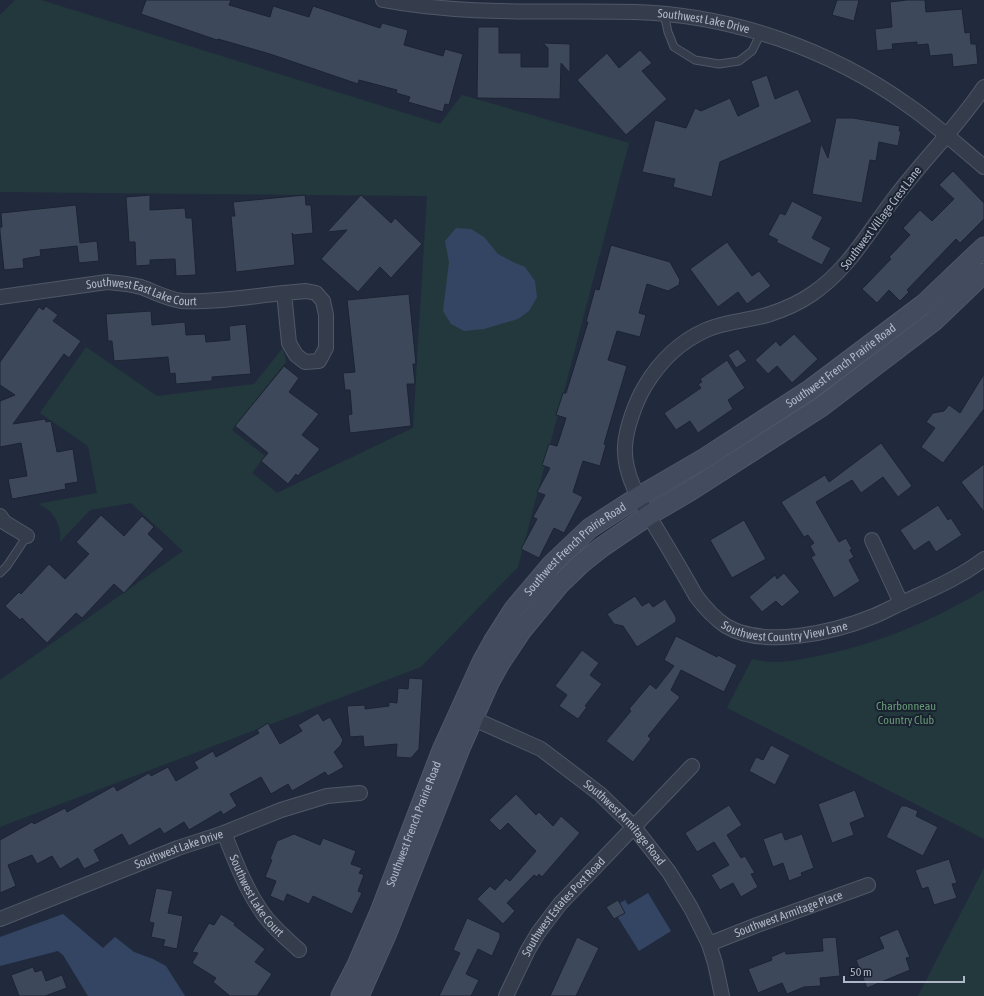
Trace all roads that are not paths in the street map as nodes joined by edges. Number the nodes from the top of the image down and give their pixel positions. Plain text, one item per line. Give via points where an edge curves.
1 (383, 0) edge
2 (664, 14) junction
3 (761, 33) junction
4 (984, 87) edge
5 (947, 136) junction
6 (984, 167) edge
7 (984, 246) edge
8 (984, 274) edge
9 (284, 293) junction
10 (0, 297) edge
11 (638, 497) junction
12 (649, 515) junction
13 (0, 516) edge
14 (27, 536) joint
15 (872, 540) dead end
16 (984, 559) edge
17 (0, 573) edge
18 (901, 603) junction
19 (466, 715) junction
20 (692, 766) dead end
21 (360, 793) dead end
22 (633, 826) junction
23 (224, 833) junction
24 (868, 885) dead end
25 (0, 919) edge
26 (709, 944) junction
27 (299, 950) dead end
28 (341, 996) edge
29 (359, 996) edge
30 (506, 996) edge
31 (722, 996) edge

1 - 2 street, Southwest Lake Drive via 477,10
2 - 3 street, Southwest Lake Drive
2 - 3 lane via 674,47 695,60 719,64 739,61 752,51
3 - 5 street, Southwest Lake Drive via 813,52 864,77 910,106
4 - 5 street, Southwest Village Crest Lane
5 - 6 street, Southwest Lake Drive
5 - 11 street, Southwest Village Crest Lane via 896,196 852,258 826,284 797,303 767,315 707,329 692,337 664,359 642,391 625,446 626,462
7 - 11 street, Southwest French Prairie Road via 924,304 811,389 705,458
8 - 12 street, Southwest French Prairie Road via 934,321 821,406
9 - 9 street, Southwest East Lake Court via 289,343 296,355 305,362 319,361 326,348 327,330 323,301 316,293
9 - 10 street, Southwest East Lake Court via 204,301 181,300 142,288 107,282
11 - 12 street, Southwest Country View Lane
11 - 19 street, Southwest French Prairie Road via 590,528 552,564 514,609 493,642
12 - 18 street, Southwest Country View Lane via 705,608 727,626 740,632 768,638 828,631 873,616
12 - 19 street, Southwest French Prairie Road via 602,547 559,585 522,630
13 - 14 street via 4,522
14 - 17 lane
15 - 18 street
16 - 18 street, Southwest Country View Lane via 949,582
19 - 22 street, Southwest Armitage Road via 540,749 600,794
19 - 28 street, Southwest French Prairie Road via 442,750 380,912
19 - 29 street, Southwest French Prairie Road via 387,933
20 - 22 street, Southwest Estates Post Road
21 - 23 street, Southwest Lake Drive via 327,796 280,810
22 - 26 street, Southwest Armitage Road via 669,872
22 - 30 street, Southwest Estates Post Road via 560,904 538,933
23 - 25 street, Southwest Lake Drive via 178,848
23 - 27 street, Southwest Lake Court via 247,888 262,912 280,934
24 - 26 street, Southwest Armitage Place via 757,924
26 - 31 street, Southwest Armitage Road

